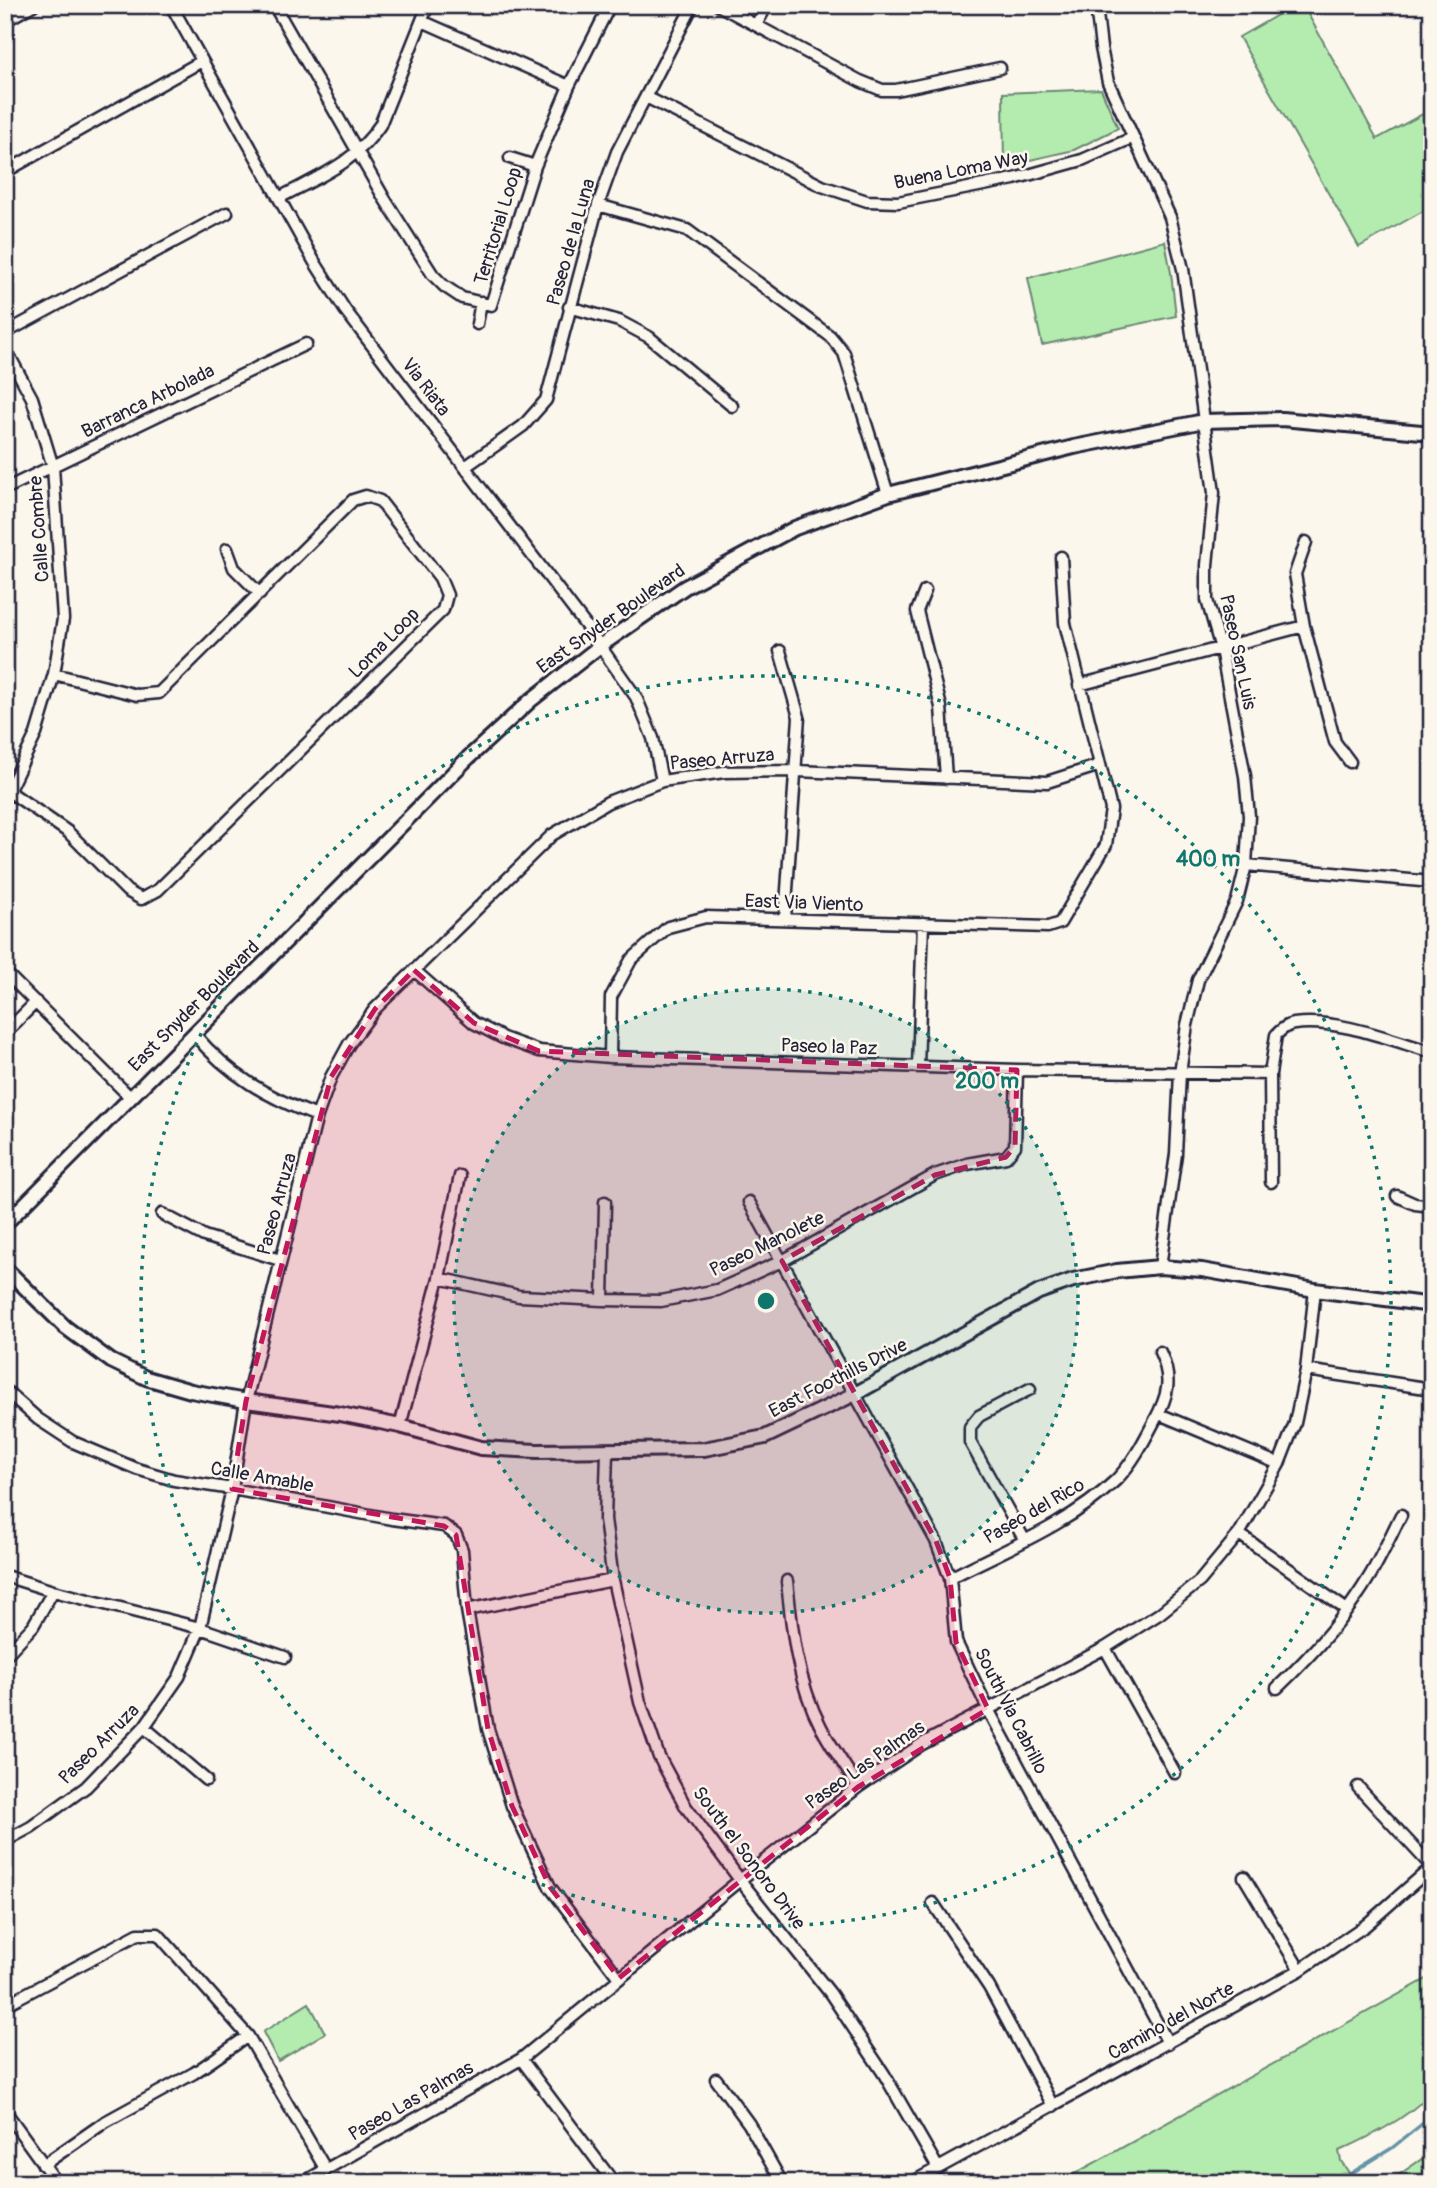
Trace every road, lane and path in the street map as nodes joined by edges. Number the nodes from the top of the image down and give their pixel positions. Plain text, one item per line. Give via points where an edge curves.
1 (33, 5) edge
2 (274, 5) edge
3 (428, 5) edge
4 (610, 5) edge
5 (693, 5) edge
6 (718, 5) edge
7 (767, 5) edge
8 (1096, 5) edge
9 (175, 7) edge
10 (5, 21) edge
11 (422, 22) junction
12 (756, 25) junction
13 (202, 61) junction
14 (1000, 68) dead end
15 (569, 86) junction
16 (646, 97) junction
17 (1132, 138) junction
18 (359, 152) junction
19 (510, 158) dead end
20 (535, 166) junction
21 (5, 172) edge
22 (279, 198) junction
23 (598, 205) junction
24 (227, 213) dead end
25 (481, 302) junction
26 (569, 307) junction
27 (477, 324) dead end
28 (5, 332) edge
29 (306, 344) dead end
30 (5, 348) edge
31 (732, 406) dead end
32 (1204, 421) junction
33 (1432, 433) edge
34 (53, 467) junction
35 (466, 467) junction
36 (5, 489) edge
37 (887, 494) junction
38 (1306, 542) dead end
39 (227, 549) dead end
40 (1061, 557) dead end
41 (925, 591) dead end
42 (260, 594) junction
43 (1304, 626) junction
44 (600, 646) junction
45 (1221, 649) junction
46 (780, 651) dead end
47 (54, 674) junction
48 (1079, 685) junction
49 (1350, 762) dead end
50 (1100, 765) junction
51 (797, 771) junction
52 (946, 778) junction
53 (662, 781) junction
54 (7, 795) edge
55 (1246, 865) junction
56 (1432, 882) edge
57 (785, 919) junction
58 (923, 923) junction
59 (414, 970) junction
60 (5, 972) edge
61 (36, 1002) junction
62 (5, 1033) edge
63 (194, 1034) junction
64 (1432, 1052) edge
65 (611, 1057) junction
66 (918, 1067) junction
67 (1017, 1070) junction
68 (1180, 1073) junction
69 (1270, 1074) junction
70 (130, 1097) junction
71 (317, 1116) junction
72 (460, 1176) dead end
73 (1271, 1182) dead end
74 (1398, 1196) dead end
75 (605, 1202) dead end
76 (749, 1202) dead end
77 (1432, 1206) edge
78 (162, 1214) dead end
79 (5, 1224) edge
80 (280, 1260) junction
81 (782, 1261) junction
82 (1160, 1267) junction
83 (5, 1268) edge
84 (439, 1278) junction
85 (1315, 1290) junction
86 (603, 1300) junction
87 (1432, 1306) edge
88 (1160, 1352) dead end
89 (1306, 1370) junction
90 (1030, 1389) dead end
91 (5, 1390) edge
92 (1432, 1390) edge
93 (855, 1394) junction
94 (246, 1401) junction
95 (1159, 1414) junction
96 (400, 1426) junction
97 (607, 1452) junction
98 (1279, 1464) junction
99 (232, 1489) junction
100 (1401, 1515) dead end
101 (1239, 1534) junction
102 (1024, 1539) junction
103 (5, 1576) edge
104 (950, 1578) junction
105 (613, 1580) junction
106 (787, 1581) dead end
107 (54, 1591) junction
108 (467, 1610) junction
109 (1347, 1611) junction
110 (200, 1628) junction
111 (1105, 1648) junction
112 (5, 1656) edge
113 (285, 1657) dead end
114 (1277, 1688) dead end
115 (988, 1709) junction
116 (144, 1727) junction
117 (1175, 1773) dead end
118 (206, 1780) dead end
119 (858, 1787) junction
120 (1358, 1787) dead end
121 (5, 1841) edge
122 (1432, 1867) edge
123 (1244, 1877) dead end
124 (740, 1880) junction
125 (933, 1903) dead end
126 (1300, 1970) junction
127 (619, 1978) junction
128 (5, 2005) edge
129 (248, 2036) junction
130 (1168, 2043) junction
131 (521, 2059) junction
132 (716, 2079) dead end
133 (1053, 2106) junction
134 (5, 2111) edge
135 (43, 2165) junction
136 (938, 2168) junction
137 (326, 2170) junction
138 (57, 2183) edge
139 (302, 2183) edge
140 (614, 2183) edge
141 (782, 2183) edge
142 (912, 2183) edge

1 - 10 street
2 - 18 street, Territorial Loop
3 - 11 street
4 - 15 street, Territorial Loop
5 - 16 street, Paseo de la Luna
6 - 12 street
7 - 12 street
8 - 17 street, Paseo San Luis via 1108,82
9 - 13 street, Via Riata
11 - 15 street
11 - 18 street via 380,125
12 - 14 street via 882,90
13 - 21 street
13 - 22 street, Via Riata
15 - 20 street, Territorial Loop
16 - 17 street, Buena Loma Way via 822,186 867,201 898,202 1014,179 1082,160
16 - 23 street, Paseo de la Luna via 617,152
17 - 32 street, Paseo San Luis via 1170,217 1184,269
18 - 22 street
18 - 25 street, Territorial Loop via 433,275 462,298
19 - 20 street
20 - 25 street, Territorial Loop via 491,305
22 - 35 street, Via Riata via 345,310
23 - 26 street, Paseo de la Luna
23 - 37 street via 687,230 831,336 845,353
24 - 28 street
25 - 27 street
26 - 31 street via 619,321 649,337
26 - 35 street, Paseo de la Luna via 546,400 523,426
29 - 34 street, Barranca Arbolada
30 - 34 street, Calle Combre via 32,398
32 - 33 street, East Snyder Boulevard via 1282,419
32 - 37 street, East Snyder Boulevard via 1073,447
32 - 45 street, Paseo San Luis via 1214,493 1207,600
34 - 36 street, Barranca Arbolada
34 - 47 street, Calle Combre via 62,619
35 - 44 street, Via Riata
37 - 44 street, East Snyder Boulevard via 795,528 685,587
38 - 43 street via 1296,574
39 - 42 street via 234,568
40 - 48 street, East Via Viento via 1065,623
41 - 52 street via 917,611 941,707
42 - 47 street, Loma Loop via 159,693 137,695
42 - 54 street, Loma Loop via 353,500 366,496 380,501 440,578 447,595 443,610 434,619 158,890 141,898 127,891 68,832
43 - 45 street
43 - 49 street via 1335,742
44 - 53 street, Via Riata via 636,697 653,738
44 - 63 street, East Snyder Boulevard via 468,758
45 - 48 street
45 - 55 street, Paseo San Luis via 1245,776 1249,816
46 - 51 street via 799,717
47 - 54 street, Calle Combre via 36,734
48 - 50 street, East Via Viento
50 - 52 street, Paseo Arruza via 1047,782
50 - 58 street, East Via Viento via 1111,809 1106,845 1060,923 1048,927
51 - 52 street, Paseo Arruza
51 - 53 street, Paseo Arruza via 724,772
51 - 57 street
53 - 59 street, Paseo Arruza via 608,802 552,835
55 - 56 street
55 - 68 street, Paseo San Luis via 1237,901 1198,979
57 - 58 street, East Via Viento
57 - 65 street, East Via Viento via 706,917 668,927 631,960 611,997
58 - 66 street
59 - 65 street, Paseo la Paz via 474,1023 503,1038 539,1051
59 - 71 street, Paseo Arruza via 375,1009 349,1044
60 - 61 street
61 - 62 street
61 - 70 street
63 - 70 street, East Snyder Boulevard
63 - 71 street via 247,1084
64 - 69 street via 1333,1025 1294,1024 1276,1035
65 - 66 street, Paseo la Paz
66 - 67 street, Paseo la Paz
67 - 68 street, Paseo la Paz
67 - 81 street, Paseo Manolete via 1015,1146 1006,1157 935,1175
68 - 69 street, Paseo la Paz
68 - 82 street, Paseo San Luis via 1177,1154
69 - 73 street
70 - 79 street, East Snyder Boulevard
71 - 80 street, Paseo Arruza
72 - 84 street
74 - 77 street
75 - 86 street
76 - 81 street, South Via Cabrillo
78 - 80 street via 204,1236
80 - 94 street, Paseo Arruza
81 - 86 street, Paseo Manolete via 717,1290 661,1301
81 - 93 street, South Via Cabrillo
82 - 85 street, East Foothills Drive
82 - 93 street, East Foothills Drive via 1073,1280 1040,1292
83 - 94 street, East Foothills Drive via 65,1327 111,1361 146,1378
84 - 86 street, Paseo Manolete via 519,1296
84 - 96 street
85 - 87 street, East Foothills Drive
85 - 89 street, Paseo Las Palmas
88 - 95 street, Paseo del Rico via 1168,1369 1167,1393
89 - 92 street
89 - 98 street, Paseo Las Palmas via 1295,1423
90 - 102 street via 979,1416 970,1427 970,1442
91 - 99 street, Calle Amable via 38,1419 107,1458 174,1480
93 - 97 street, East Foothills Drive via 765,1437 704,1449
93 - 104 street, South Via Cabrillo via 936,1541
94 - 96 street, East Foothills Drive
94 - 99 street, Paseo Arruza
95 - 98 street
95 - 102 street, Paseo del Rico via 1117,1479 1083,1507
96 - 97 street, East Foothills Drive via 481,1448
97 - 105 street, South el Sonoro Drive via 606,1519
98 - 101 street, Paseo Las Palmas
99 - 108 street, Calle Amable via 444,1526 456,1535 462,1550
99 - 110 street, Paseo Arruza
100 - 109 street
101 - 109 street
101 - 111 street, Paseo Las Palmas via 1200,1581
102 - 104 street, Paseo del Rico
103 - 107 street
104 - 115 street, South Via Cabrillo via 956,1642
105 - 108 street
105 - 124 street, South el Sonoro Drive via 640,1702 659,1757 686,1807
106 - 119 street via 804,1686 821,1727
107 - 110 street
107 - 112 street via 33,1626
108 - 127 street, Calle Amable via 488,1729 512,1806 550,1887
109 - 114 street
110 - 113 street
110 - 116 street, Paseo Arruza via 179,1677
111 - 115 street, Paseo Las Palmas
111 - 117 street
115 - 119 street, Paseo Las Palmas via 922,1744
115 - 130 street, South Via Cabrillo
116 - 118 street
116 - 121 street, Paseo Arruza via 86,1787
119 - 124 street, Paseo Las Palmas
120 - 122 street
122 - 126 street, Camino del Norte via 1366,1925
123 - 126 street
124 - 127 street, Paseo Las Palmas
124 - 136 street, South el Sonoro Drive via 830,1993
125 - 133 street via 989,1987
126 - 130 street, Camino del Norte
127 - 131 street, Paseo Las Palmas
128 - 129 street via 138,1934 158,1934
129 - 135 street via 194,2073 104,2122
129 - 137 street
130 - 133 street, Camino del Norte
131 - 137 street, Paseo Las Palmas
131 - 140 street
132 - 141 street via 749,2124
133 - 136 street, Camino del Norte
134 - 135 street
135 - 138 street
136 - 142 street, Camino del Norte
137 - 139 street, Paseo Las Palmas

